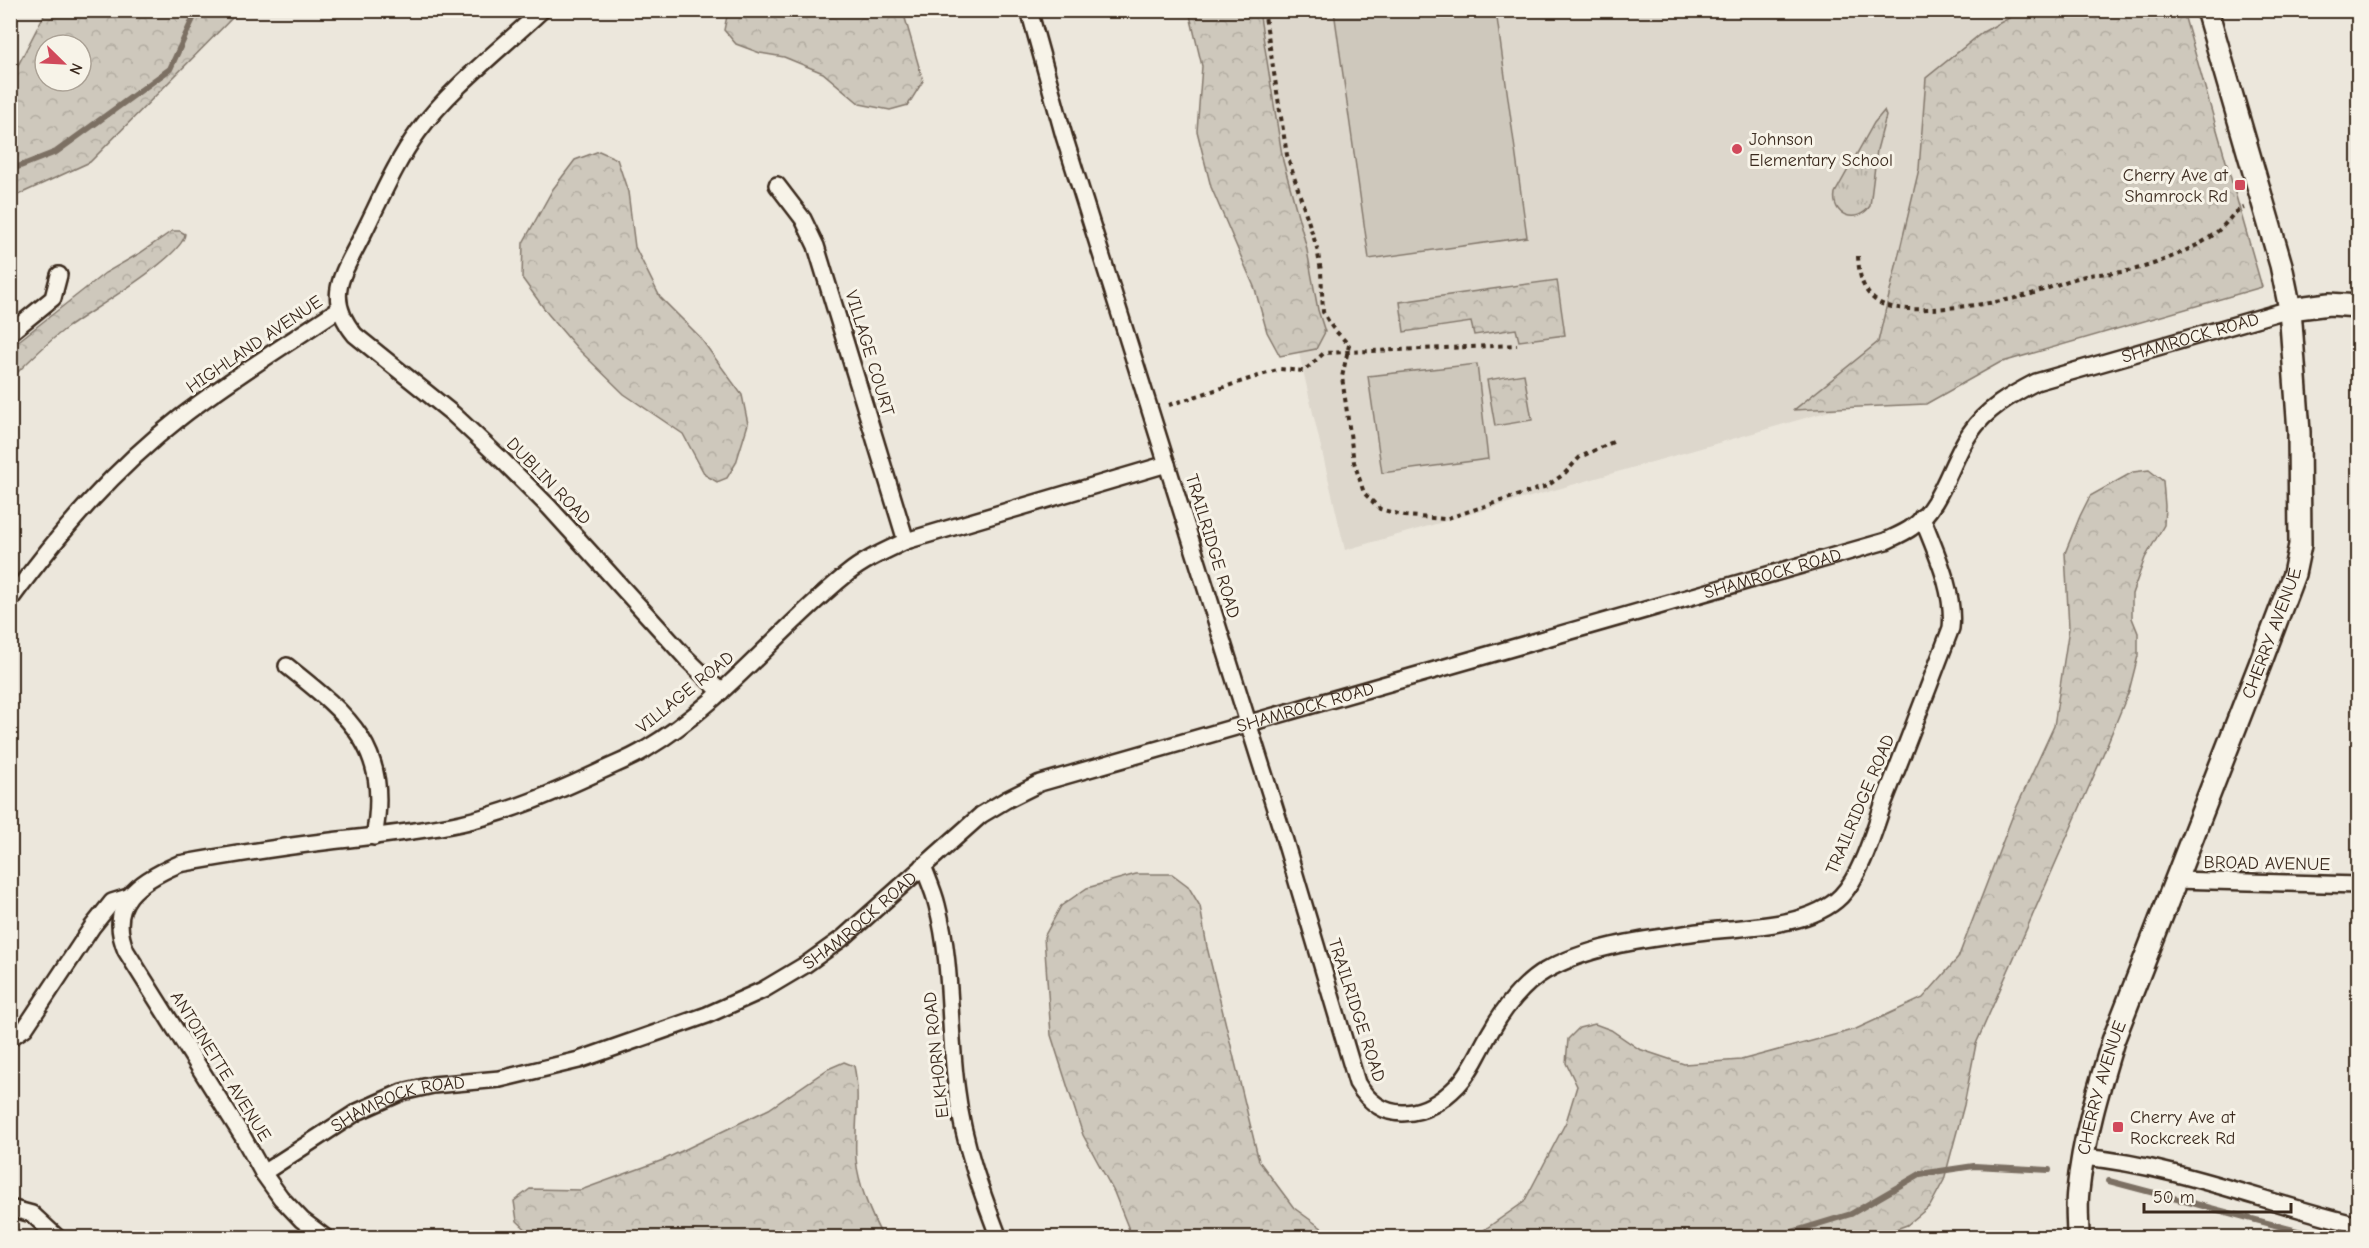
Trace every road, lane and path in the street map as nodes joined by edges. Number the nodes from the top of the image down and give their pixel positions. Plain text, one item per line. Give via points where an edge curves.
1 (542, 10) edge
2 (1029, 10) edge
3 (1264, 10) edge
4 (2207, 10) edge
5 (777, 184) dead end
6 (2244, 208) dead end
7 (1858, 256) dead end
8 (59, 275) dead end
9 (2358, 306) edge
10 (339, 309) junction
11 (2290, 309) junction
12 (10, 333) edge
13 (1516, 345) dead end
14 (1348, 352) junction
15 (1169, 405) dead end
16 (1615, 441) dead end
17 (1167, 464) junction
18 (1922, 517) junction
19 (906, 541) junction
20 (10, 600) edge
21 (288, 666) dead end
22 (721, 692) junction
23 (1248, 724) junction
24 (374, 837) junction
25 (923, 866) junction
26 (2174, 880) junction
27 (2358, 885) edge
28 (128, 897) junction
29 (10, 1038) edge
30 (2083, 1157) junction
31 (263, 1173) junction
32 (10, 1208) edge
33 (2358, 1225) edge
34 (58, 1238) edge
35 (326, 1238) edge
36 (999, 1238) edge
37 (2078, 1238) edge

1 - 10 street, HIGHLAND AVENUE via 444,102 418,132 397,164 340,284
2 - 17 street, TRAILRIDGE ROAD via 1064,136
3 - 14 path via 1287,155 1320,264 1323,312 1349,345
4 - 11 street, CHERRY AVENUE via 2281,265
5 - 19 street, VILLAGE COURT via 803,219 816,246
6 - 7 path via 2234,212 2201,243 2155,263 2086,276 2021,297 1976,305 1887,307 1862,284
8 - 12 street via 53,297
9 - 11 street, SHAMROCK ROAD via 2329,304
10 - 20 street, HIGHLAND AVENUE via 181,417 78,513
10 - 22 street, DUBLIN ROAD via 355,335 453,414 549,507
11 - 18 street, SHAMROCK ROAD via 2036,382 2012,395 1970,432 1935,501
11 - 26 street, CHERRY AVENUE via 2299,432 2300,545 2294,574
13 - 14 path
14 - 15 path via 1324,353 1304,371 1280,369
14 - 16 path via 1342,377 1354,462 1364,493 1380,509 1405,516 1445,519 1547,486 1580,457
17 - 19 street, VILLAGE ROAD
17 - 23 street, TRAILRIDGE ROAD
18 - 23 street, SHAMROCK ROAD via 1911,528 1874,545
18 - 23 street, TRAILRIDGE ROAD via 1944,576 1951,628 1869,842 1841,896 1810,915 1607,948 1544,971 1513,999 1458,1084 1420,1111 1387,1111 1364,1096 1357,1083
19 - 22 street, VILLAGE ROAD via 848,573
21 - 24 street via 349,720 368,748 379,790
22 - 24 street, VILLAGE ROAD via 645,750 574,783 516,807 463,822
23 - 25 street, SHAMROCK ROAD via 1040,783 981,815
24 - 28 street, VILLAGE ROAD via 179,864 158,873
25 - 31 street, SHAMROCK ROAD via 844,937 763,990 707,1015 579,1060 500,1079 433,1084 402,1092 357,1112
25 - 36 street, ELKHORN ROAD via 937,904 944,944 957,1093 969,1150
26 - 27 street, BROAD AVENUE
26 - 30 street, CHERRY AVENUE via 2112,1041
28 - 29 street via 112,902 25,1028
28 - 31 street, ANTOINETTE AVENUE via 119,924 126,951
30 - 33 street via 2169,1171
30 - 37 street, CHERRY AVENUE
31 - 35 street, ANTOINETTE AVENUE via 302,1220
32 - 34 street via 32,1214

